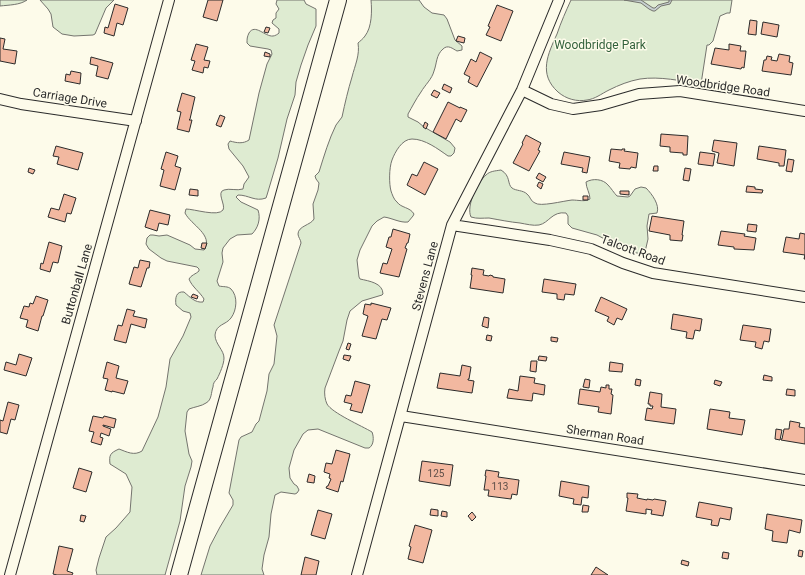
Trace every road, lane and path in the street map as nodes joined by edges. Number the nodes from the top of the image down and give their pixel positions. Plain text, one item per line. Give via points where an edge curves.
1 (169, 0) edge
2 (338, 0) edge
3 (559, 0) edge
4 (522, 90) junction
5 (0, 99) edge
6 (805, 111) edge
7 (136, 121) junction
8 (452, 225) junction
9 (805, 298) edge
10 (401, 416) junction
11 (805, 480) edge
12 (10, 575) edge
13 (180, 575) edge
14 (357, 575) edge

1 - 7 street, Buttonball Lane
2 - 13 main road
3 - 4 street, Stevens Lane
4 - 6 street, Woodbridge Road via 551,104 572,109 601,105 639,94 680,91
4 - 8 street, Stevens Lane
5 - 7 street, Carriage Drive
7 - 12 street, Buttonball Lane
8 - 9 street, Talcott Road via 591,249 653,274
8 - 10 street, Stevens Lane
10 - 11 street, Sherman Road
10 - 14 street, Stevens Lane

